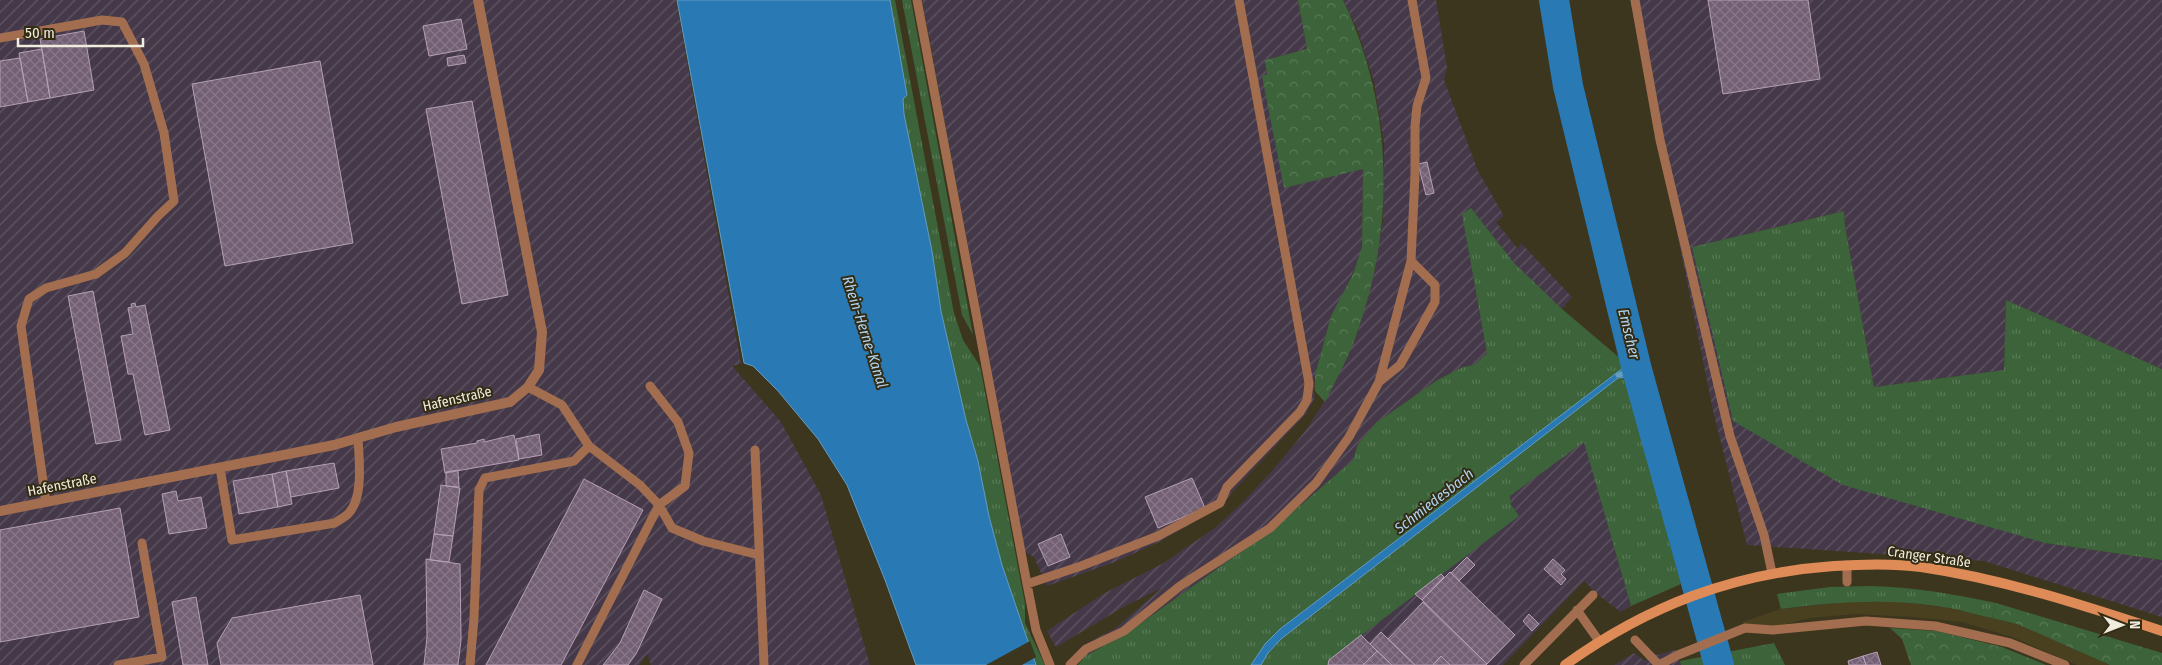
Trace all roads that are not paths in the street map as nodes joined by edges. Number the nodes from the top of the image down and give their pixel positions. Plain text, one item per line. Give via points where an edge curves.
1 (478, 0) edge
2 (917, 0) edge
3 (1239, 0) edge
4 (1412, 0) edge
5 (1635, 0) edge
6 (0, 38) edge
7 (1411, 261) junction
8 (1379, 382) junction
9 (650, 386) dead end
10 (528, 387) junction
11 (358, 438) junction
12 (589, 446) junction
13 (755, 450) dead end
14 (220, 468) junction
15 (46, 502) junction
16 (659, 505) junction
17 (0, 510) edge
18 (142, 544) dead end
19 (759, 555) junction
20 (1847, 565) junction
21 (1772, 573) junction
22 (1847, 582) dead end
23 (1027, 584) junction
24 (1593, 596) dead end
25 (1577, 610) junction
26 (2162, 631) edge
27 (1636, 640) dead end
28 (1600, 641) junction
29 (118, 665) edge
30 (470, 665) edge
31 (577, 665) edge
32 (764, 665) edge
33 (1050, 665) edge
34 (1070, 665) edge
35 (1524, 665) edge
36 (1564, 665) edge
37 (1659, 665) edge
38 (2064, 665) edge

1 - 10 street, Hafenstraße via 542,332 539,370
2 - 23 lane
3 - 23 lane via 1309,383 1307,400 1300,412 1227,487 1220,502 1158,536
4 - 7 lane via 1426,78 1417,106 1415,126
5 - 21 lane via 1660,140 1730,436 1764,535
6 - 15 lane via 102,20 122,22 144,64 164,133 174,201 125,253 96,274 46,288 29,299 21,326
7 - 8 lane
7 - 8 lane via 1435,285 1435,302 1400,366
8 - 34 lane via 1349,437 1316,483 1270,528 1180,586 1124,630 1086,649
9 - 16 lane via 678,422 689,453 685,486
10 - 11 street, Hafenstraße via 510,402
10 - 12 lane via 562,405
11 - 14 street, Hafenstraße
11 - 14 lane via 356,502 348,514 335,522 232,540
12 - 16 lane via 640,484
12 - 30 lane via 574,461 485,478 479,490
13 - 19 lane
14 - 15 street, Hafenstraße
15 - 17 street, Hafenstraße
16 - 19 lane via 672,528
16 - 31 lane
18 - 29 lane via 162,657
19 - 32 lane
20 - 21 main road, Cranger Straße
20 - 22 lane
20 - 26 main road, Cranger Straße via 1920,567 1990,580 2087,606
21 - 28 main road, Cranger Straße via 1732,582 1661,608
23 - 33 lane via 1036,630
24 - 25 lane
25 - 28 lane
25 - 35 lane
27 - 37 lane
28 - 36 main road, Cranger Straße
37 - 38 lane via 1745,628 1773,630 1866,621 1935,626 2010,643

